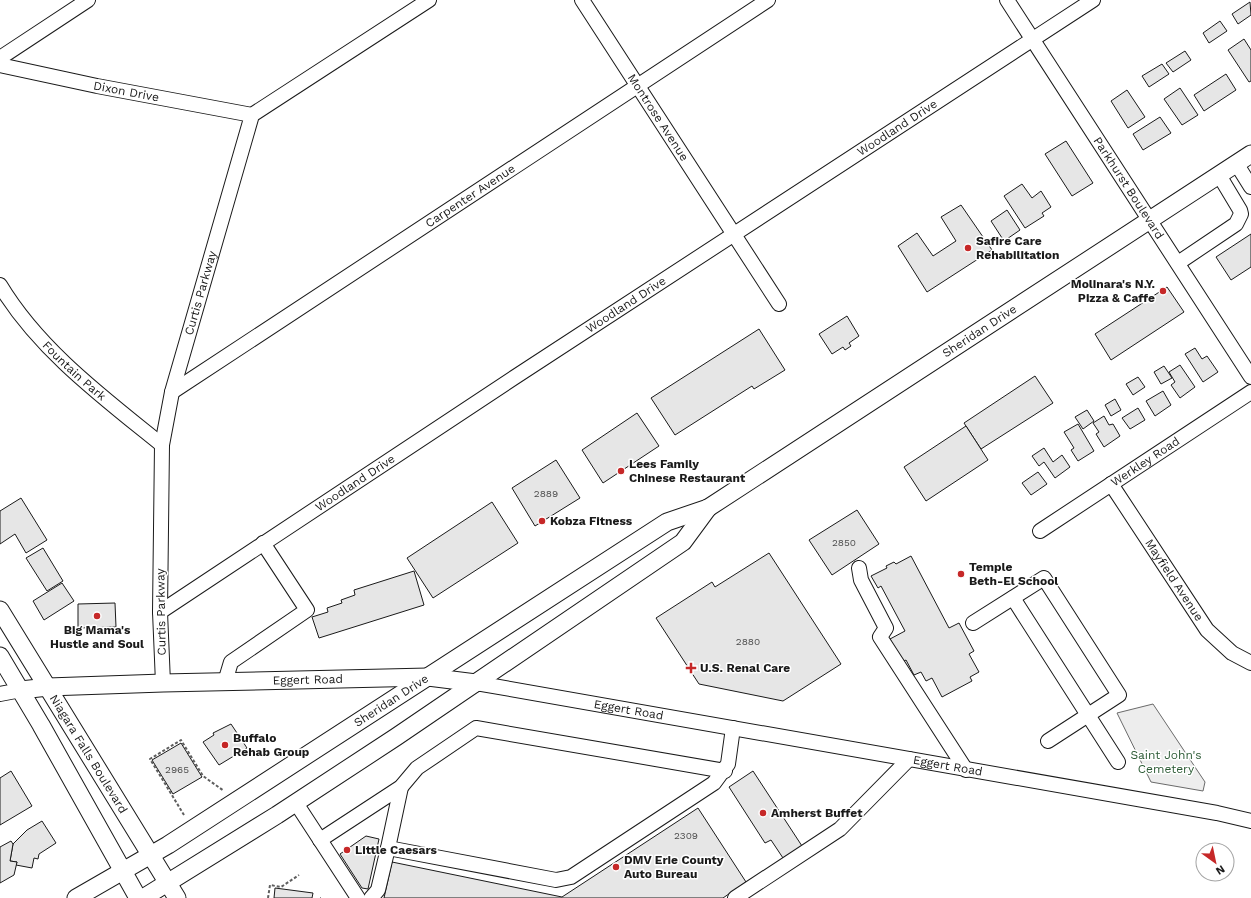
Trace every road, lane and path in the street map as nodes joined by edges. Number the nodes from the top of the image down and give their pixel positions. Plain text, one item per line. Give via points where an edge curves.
1 (88, 0) edge
2 (429, 0) edge
3 (582, 0) edge
4 (768, 0) edge
5 (1007, 0) edge
6 (1093, 0) edge
7 (1032, 40) junction
8 (0, 58) edge
9 (0, 65) edge
10 (637, 85) junction
11 (252, 115) junction
12 (1251, 154) edge
13 (1236, 163) junction
14 (1219, 175) junction
15 (1251, 187) edge
16 (1150, 219) junction
17 (734, 234) junction
18 (1178, 263) junction
19 (0, 285) edge
20 (779, 304) dead end
21 (1251, 377) edge
22 (172, 392) junction
23 (1251, 392) edge
24 (162, 445) junction
25 (1112, 484) junction
26 (708, 508) junction
27 (1040, 530) dead end
28 (263, 543) junction
29 (859, 568) dead end
30 (1013, 598) junction
31 (0, 610) edge
32 (160, 612) junction
33 (973, 624) dead end
34 (0, 656) edge
35 (1251, 663) edge
36 (428, 677) junction
37 (225, 682) junction
38 (163, 683) junction
39 (476, 683) junction
40 (48, 688) junction
41 (21, 690) junction
42 (0, 694) edge
43 (1089, 714) junction
44 (733, 728) junction
45 (1048, 741) dead end
46 (909, 759) junction
47 (1118, 762) dead end
48 (725, 770) junction
49 (966, 770) junction
50 (401, 787) junction
51 (224, 790) dead end
52 (296, 804) junction
53 (184, 815) dead end
54 (1251, 821) edge
55 (320, 840) junction
56 (388, 848) junction
57 (150, 856) junction
58 (123, 872) junction
59 (299, 875) dead end
60 (173, 891) edge
61 (269, 892) junction
62 (274, 892) dead end
63 (76, 898) edge
64 (138, 898) edge
65 (143, 898) edge
66 (268, 898) edge
67 (358, 898) edge
68 (371, 898) edge
69 (735, 898) edge

1 - 8 street
2 - 11 street
3 - 10 street, Montrose Avenue
4 - 10 street, Carpenter Avenue
5 - 7 street, Parkhurst Boulevard
6 - 7 street, Woodland Drive
7 - 16 street, Parkhurst Boulevard
7 - 17 street, Woodland Drive
9 - 11 street, Dixon Drive
10 - 17 street, Montrose Avenue
10 - 22 street, Carpenter Avenue
11 - 22 street, Curtis Parkway
12 - 13 main road, Sheridan Drive
13 - 14 main road, Sheridan Drive
13 - 15 street
14 - 16 main road, Sheridan Drive
14 - 18 street via 1241,214 1236,224
16 - 18 street, Parkhurst Boulevard
16 - 26 main road, Sheridan Drive
17 - 20 street, Montrose Avenue
17 - 28 street, Woodland Drive
18 - 21 street, Parkhurst Boulevard
19 - 24 street, Fountain Park via 34,330 80,378
22 - 24 street, Curtis Parkway
23 - 25 street, Werkley Road
24 - 32 street, Curtis Parkway
25 - 27 street, Werkley Road
25 - 35 street, Mayfield Avenue via 1207,630 1232,653
26 - 36 main road, Sheridan Drive via 667,522
26 - 39 main road, Sheridan Drive via 683,542
28 - 32 street, Woodland Drive
28 - 37 street via 306,610 231,662
29 - 49 street via 861,580 886,628 880,637
30 - 33 street
30 - 43 street
30 - 43 street via 1044,578 1119,695
31 - 40 main road, Niagara Falls Boulevard
32 - 38 street, Curtis Parkway
34 - 41 main road
36 - 37 main road, Eggert Road
36 - 39 main road, Eggert Road
36 - 57 main road, Sheridan Drive
37 - 38 main road, Eggert Road
38 - 40 main road, Eggert Road
39 - 44 street, Eggert Road
39 - 52 main road, Sheridan Drive
40 - 41 main road, Eggert Road
40 - 57 main road, Niagara Falls Boulevard
41 - 42 street, Eggert Road
41 - 58 main road
43 - 45 street
43 - 47 street
44 - 46 street, Eggert Road
44 - 48 street
46 - 49 street, Eggert Road
46 - 69 street via 840,829
48 - 50 street via 476,728 417,768
48 - 56 street via 714,783 570,878 556,880
49 - 54 street, Eggert Road
50 - 55 street
50 - 56 street
51 - 53 path via 203,776 181,740 150,759
52 - 55 street
52 - 60 main road, Sheridan Drive
55 - 67 street
56 - 68 street via 378,890
57 - 58 main road, Sheridan Drive
57 - 60 main road, Niagara Falls Boulevard
58 - 63 main road, Sheridan Drive
58 - 64 main road
59 - 61 path via 281,887 270,885
60 - 65 main road, Sheridan Drive
61 - 62 path
61 - 66 path

